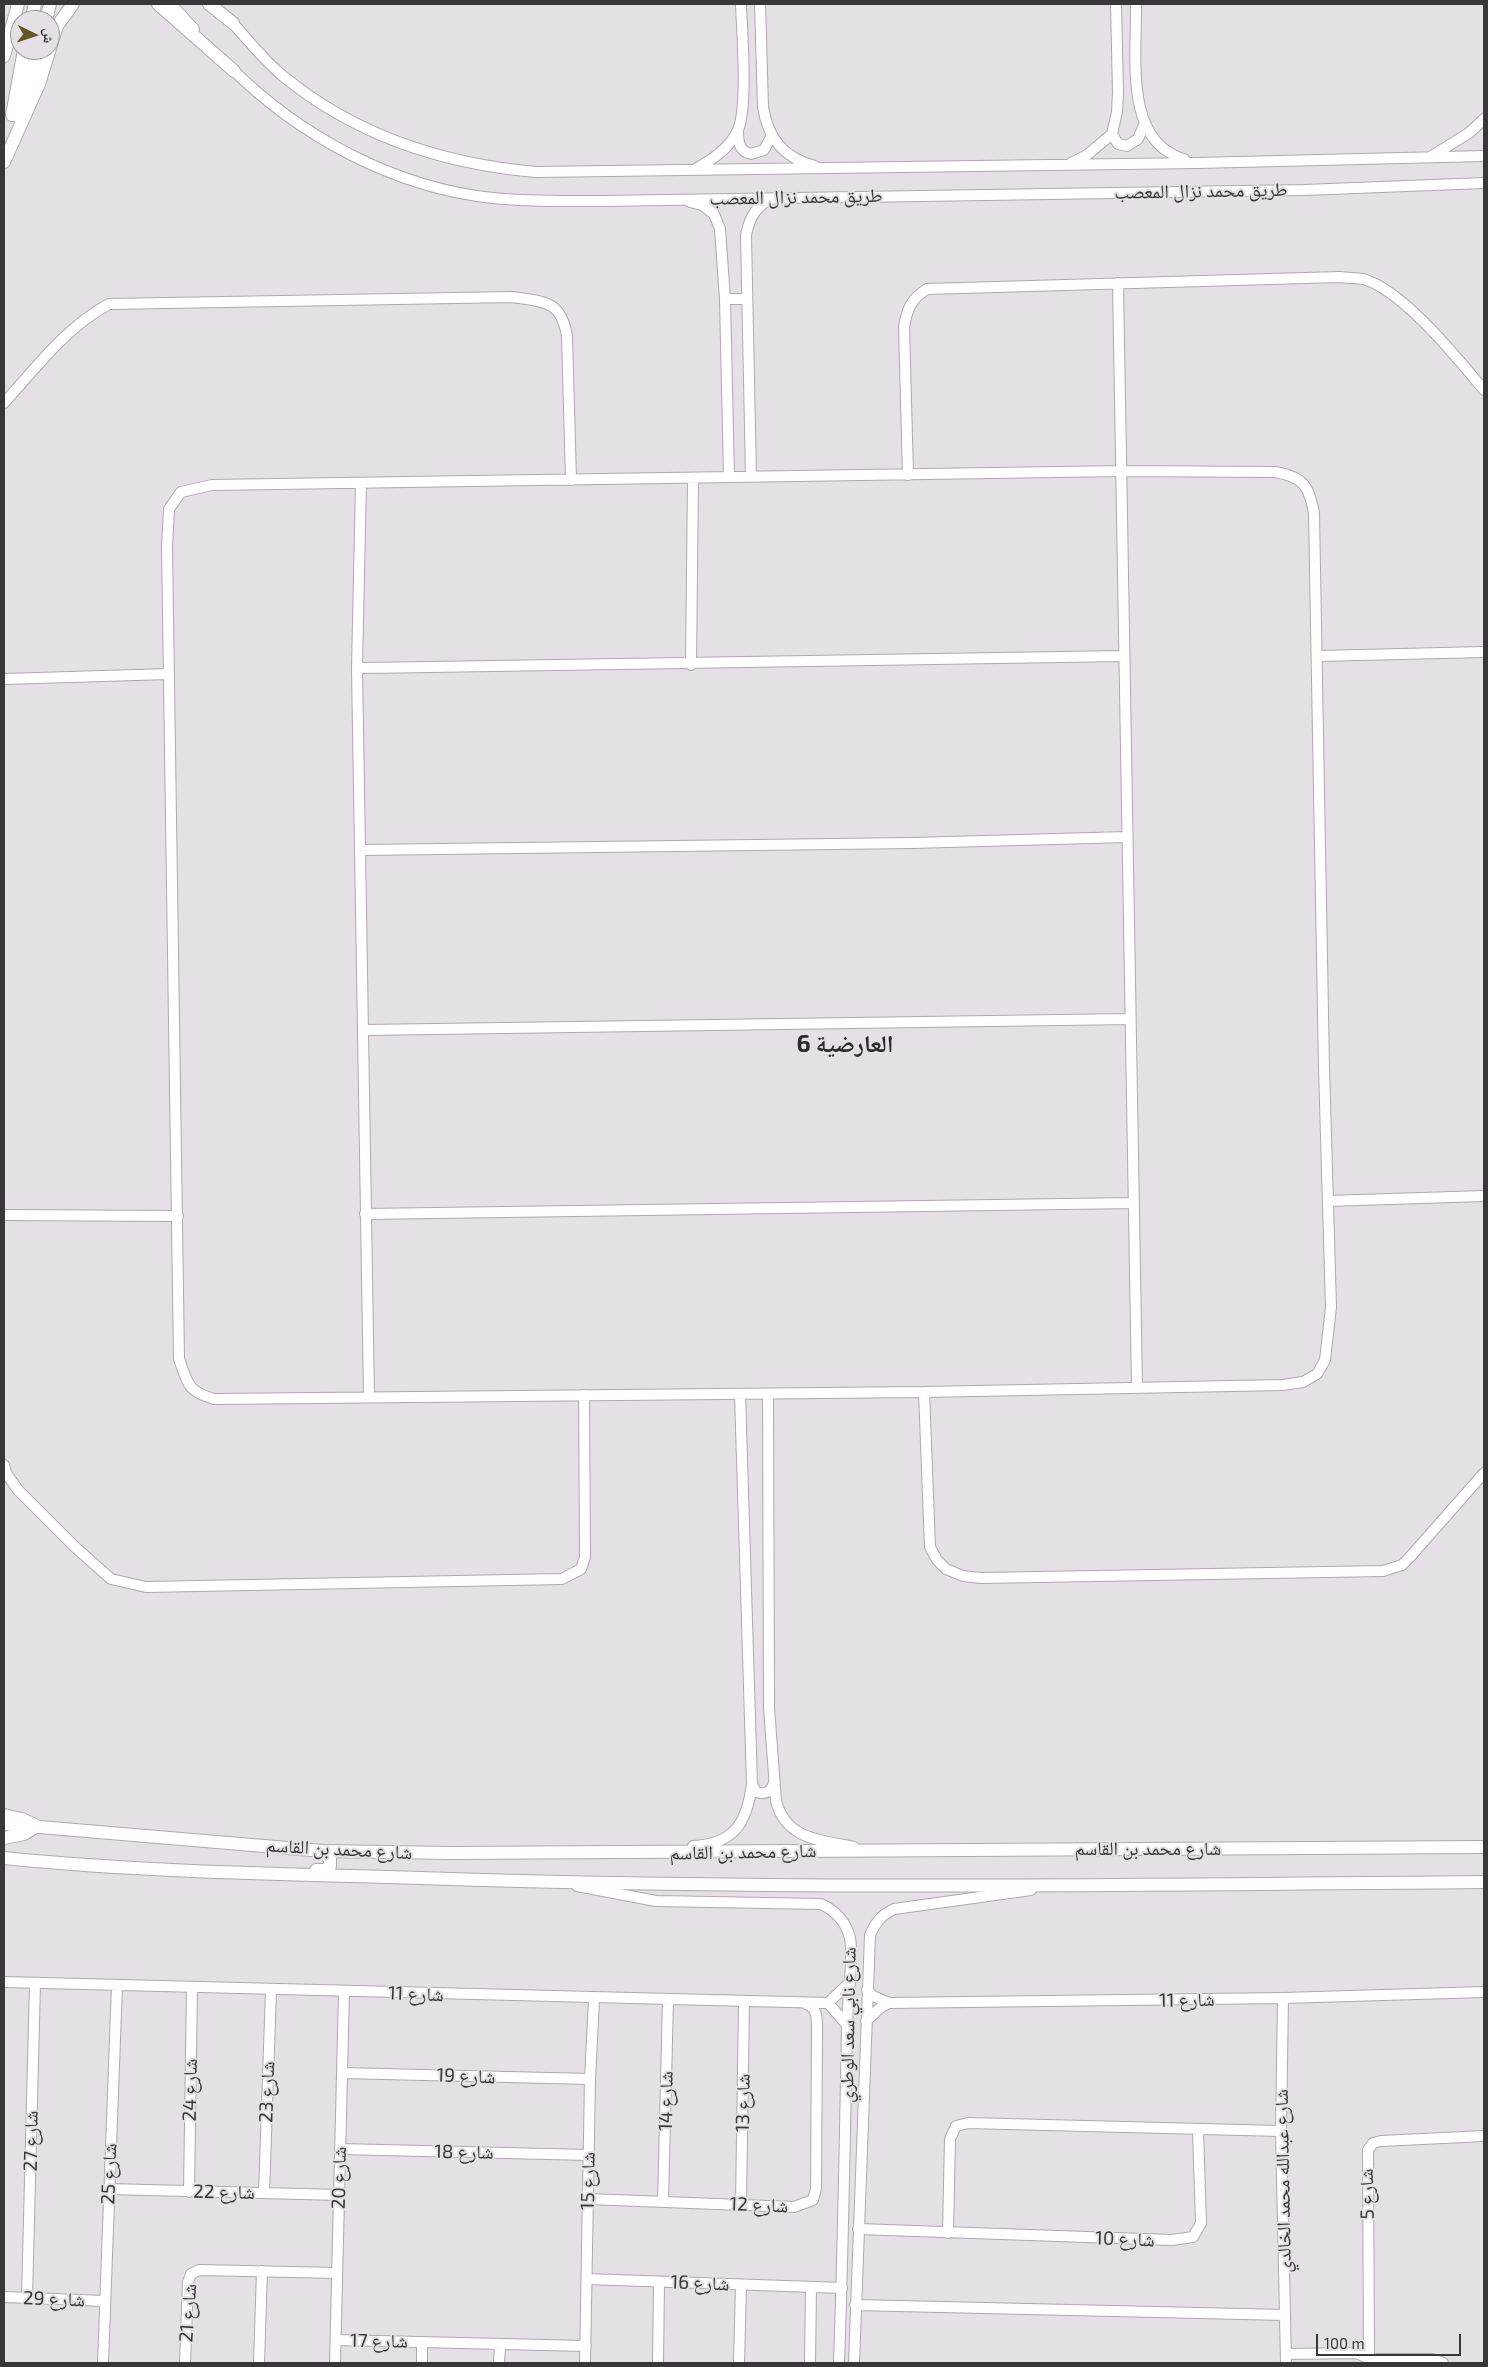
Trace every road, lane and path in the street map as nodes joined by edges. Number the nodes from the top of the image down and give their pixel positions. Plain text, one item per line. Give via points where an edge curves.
1 (10, 4) edge
2 (18, 4) edge
3 (72, 4) edge
4 (158, 4) edge
5 (171, 4) edge
6 (208, 4) edge
7 (215, 4) edge
8 (222, 4) edge
9 (742, 4) edge
10 (760, 4) edge
11 (1116, 4) edge
12 (1136, 4) edge
13 (233, 23) junction
14 (4, 28) edge
15 (4, 56) edge
16 (22, 60) edge
17 (35, 60) edge
18 (234, 72) junction
19 (1484, 119) edge
20 (1144, 125) junction
21 (738, 131) junction
22 (11, 132) junction
23 (1112, 134) junction
24 (771, 137) junction
25 (4, 154) edge
26 (1484, 156) edge
27 (1430, 157) junction
28 (4, 162) edge
29 (1198, 163) junction
30 (1068, 164) junction
31 (826, 169) junction
32 (695, 170) junction
33 (1484, 176) edge
34 (1484, 183) edge
35 (1400, 185) junction
36 (780, 196) junction
37 (681, 199) junction
38 (1118, 283) junction
39 (726, 299) junction
40 (746, 299) junction
41 (1484, 390) edge
42 (4, 403) edge
43 (1121, 471) junction
44 (908, 475) junction
45 (728, 476) junction
46 (751, 476) junction
47 (693, 478) junction
48 (571, 480) junction
49 (361, 483) junction
50 (1484, 652) edge
51 (1124, 656) junction
52 (1318, 656) junction
53 (691, 665) junction
54 (357, 668) junction
55 (169, 674) junction
56 (4, 679) edge
57 (1127, 837) junction
58 (362, 850) junction
59 (1130, 1020) junction
60 (365, 1030) junction
61 (1484, 1196) edge
62 (1328, 1201) junction
63 (1134, 1203) junction
64 (366, 1214) junction
65 (4, 1215) edge
66 (178, 1216) junction
67 (1137, 1387) junction
68 (924, 1392) junction
69 (740, 1394) junction
70 (768, 1394) junction
71 (584, 1395) junction
72 (369, 1397) junction
73 (4, 1465) edge
74 (1484, 1473) edge
75 (774, 1781) junction
76 (752, 1784) junction
77 (4, 1815) edge
78 (4, 1824) edge
79 (37, 1826) junction
80 (4, 1838) edge
81 (1484, 1847) edge
82 (862, 1849) junction
83 (323, 1851) junction
84 (450, 1854) junction
85 (4, 1859) edge
86 (139, 1869) junction
87 (1484, 1882) edge
88 (559, 1883) junction
89 (1060, 1886) junction
90 (849, 1972) junction
91 (868, 1974) junction
92 (4, 1982) edge
93 (35, 1983) junction
94 (848, 1984) junction
95 (117, 1985) junction
96 (192, 1988) junction
97 (271, 1990) junction
98 (867, 1990) junction
99 (344, 1992) junction
100 (1484, 1992) edge
101 (594, 1998) junction
102 (1283, 1998) junction
103 (668, 2000) junction
104 (744, 2001) junction
105 (803, 2002) junction
106 (828, 2003) junction
107 (889, 2004) junction
108 (866, 2021) junction
109 (847, 2025) junction
110 (847, 2037) junction
111 (865, 2037) junction
112 (342, 2073) junction
113 (590, 2080) junction
114 (1198, 2130) junction
115 (1281, 2131) junction
116 (1484, 2136) edge
117 (340, 2150) junction
118 (589, 2155) junction
119 (109, 2190) junction
120 (189, 2192) junction
121 (264, 2193) junction
122 (339, 2195) junction
123 (588, 2199) junction
124 (663, 2202) junction
125 (741, 2204) junction
126 (858, 2229) junction
127 (948, 2234) junction
128 (262, 2271) junction
129 (337, 2273) junction
130 (586, 2279) junction
131 (659, 2282) junction
132 (741, 2285) junction
133 (811, 2287) junction
134 (842, 2288) junction
135 (4, 2297) edge
136 (27, 2298) junction
137 (105, 2301) junction
138 (856, 2305) junction
139 (1285, 2315) junction
140 (336, 2340) junction
141 (422, 2342) junction
142 (500, 2345) junction
143 (586, 2346) junction
144 (1286, 2359) edge
145 (1368, 2362) edge
146 (103, 2363) edge
147 (185, 2363) edge
148 (259, 2363) edge
149 (335, 2363) edge
150 (422, 2363) edge
151 (499, 2363) edge
152 (585, 2363) edge
153 (658, 2363) edge
154 (739, 2363) edge
155 (810, 2363) edge
156 (839, 2363) edge
157 (854, 2363) edge
158 (1443, 2363) edge

1 - 14 main road
2 - 15 main road
3 - 28 main road via 57,26 39,84
4 - 18 main road
5 - 18 street, طريق محمد نزال المعصب
6 - 13 main road
7 - 13 street, طريق محمد نزال المعصب
8 - 13 main road
9 - 21 street via 742,98
10 - 24 street via 763,108
11 - 23 street via 1118,112
12 - 20 street via 1137,76
13 - 32 street, طريق محمد نزال المعصب via 269,64 308,95 360,127 422,152 480,166 536,172
16 - 22 main road via 14,92
17 - 22 main road
18 - 37 street, طريق محمد نزال المعصب via 266,100 333,145 396,174 428,184 492,198 521,200
19 - 27 street via 1470,133
20 - 23 street via 1138,139 1127,146 1118,144
20 - 29 street via 1162,149 1173,156
21 - 24 street via 742,150 752,154 764,150
21 - 32 street via 723,151
22 - 25 main road
23 - 30 street via 1087,155
24 - 31 street via 796,159
26 - 27 street, طريق محمد نزال المعصب
27 - 29 street, طريق محمد نزال المعصب
29 - 30 street, طريق محمد نزال المعصب
30 - 31 street, طريق محمد نزال المعصب
31 - 32 street, طريق محمد نزال المعصب
33 - 35 street via 1445,177
34 - 35 street, طريق محمد نزال المعصب
35 - 36 street, طريق محمد نزال المعصب via 1304,190
36 - 37 street, طريق محمد نزال المعصب
36 - 40 street via 758,207 748,224
37 - 39 street via 702,205 717,220
38 - 41 street via 1340,277 1364,280 1391,294 1422,321
38 - 43 street
38 - 44 street via 927,289 915,297 907,310 904,327
39 - 40 street
39 - 45 street
40 - 46 street
42 - 48 street via 62,340 90,314 109,304 513,297 543,302 555,308 564,319
43 - 44 street
43 - 51 street
43 - 52 street via 1276,472 1292,475 1302,482 1308,490 1314,513
44 - 46 street
45 - 46 street
45 - 47 street
47 - 48 street
47 - 53 street
48 - 49 street
49 - 54 street
49 - 55 street via 212,485 181,492 169,508 166,547
50 - 52 street
51 - 53 street
51 - 57 street
52 - 62 street
53 - 54 street
54 - 58 street
55 - 56 street
55 - 66 street
57 - 58 street
57 - 59 street
58 - 60 street
59 - 60 street
59 - 63 street
60 - 64 street
61 - 62 street
62 - 67 street via 1329,1332 1325,1360 1317,1374 1303,1382 1283,1385
63 - 64 street
63 - 67 street
64 - 72 street
65 - 66 street
66 - 72 street via 179,1360 187,1383 197,1394 214,1398
67 - 68 street
68 - 70 street
68 - 74 street via 930,1547 946,1569 963,1576 1030,1578 1383,1571 1402,1564 1410,1557
69 - 70 street
69 - 71 street
69 - 76 street
70 - 75 street via 769,1708
71 - 72 street
71 - 73 street via 586,1557 581,1569 562,1578 130,1585 112,1579 75,1547 18,1490 6,1474
75 - 76 street via 773,1787 762,1794 756,1792
75 - 82 street via 779,1813 791,1828 804,1836
76 - 84 street via 749,1804 740,1826 723,1840 705,1846
77 - 79 main road
78 - 79 main road, شارع محمد بن القاسم
79 - 80 main road via 24,1834
79 - 83 main road, شارع محمد بن القاسم
81 - 82 main road, شارع محمد بن القاسم
82 - 84 main road, شارع محمد بن القاسم via 675,1854
83 - 84 main road, شارع محمد بن القاسم
83 - 86 main road via 331,1862 324,1870 178,1862 158,1863
85 - 86 main road, شارع محمد بن القاسم
86 - 88 main road, شارع محمد بن القاسم
87 - 89 main road, شارع محمد بن القاسم
88 - 89 main road, شارع محمد بن القاسم
88 - 90 street, شارع نابي سعد الوطري via 656,1901 822,1904 844,1924 850,1938
89 - 91 street, شارع نابي سعد الوطري via 910,1905 885,1913 870,1935
90 - 91 street via 859,1968
90 - 94 street, شارع نابي سعد الوطري
91 - 98 street, شارع نابي سعد الوطري
92 - 93 street, شارع 11
93 - 95 street, شارع 11
93 - 136 street, شارع 27
94 - 106 street
94 - 109 street, شارع نابي سعد الوطري
95 - 96 street, شارع 11
95 - 119 street, شارع 25
96 - 97 street, شارع 11
96 - 120 street, شارع 24
97 - 99 street, شارع 11
97 - 121 street, شارع 23
98 - 107 street
98 - 108 street, شارع نابي سعد الوطري
99 - 101 street, شارع 11
99 - 112 street, شارع 20
100 - 102 street, شارع 11
101 - 103 street, شارع 11
101 - 113 street, شارع 15
102 - 107 street, شارع 11
102 - 115 street, شارع عبدالله محمد الخالدي
103 - 104 street, شارع 11
103 - 124 street, شارع 14
104 - 105 street, شارع 11
104 - 125 street, شارع 13
105 - 106 street, شارع 11
105 - 125 street, شارع 12 via 815,2009 818,2028 816,2189 813,2200 794,2207
106 - 109 street
107 - 108 street
108 - 111 street, شارع نابي سعد الوطري
109 - 110 street, شارع نابي سعد الوطري
110 - 111 street via 856,2041
110 - 134 street, شارع نابي سعد الوطري
111 - 126 street, شارع نابي سعد الوطري
112 - 113 street, شارع 19
112 - 117 street, شارع 20
113 - 118 street, شارع 15
114 - 115 street
114 - 127 street via 968,2122 956,2126 950,2139
114 - 127 street, شارع 10 via 1201,2223 1193,2237 1172,2240
115 - 139 street, شارع عبدالله محمد الخالدي
116 - 145 street, شارع 5 via 1381,2141 1373,2143 1368,2150
117 - 118 street, شارع 18
117 - 122 street, شارع 20
118 - 123 street, شارع 15
119 - 120 street, شارع 22
119 - 137 street, شارع 25
120 - 121 street, شارع 22
121 - 122 street, شارع 22
122 - 129 street, شارع 20
123 - 124 street, شارع 12
123 - 130 street, شارع 15
124 - 125 street, شارع 12
126 - 127 street, شارع 10
126 - 138 street, شارع نابي سعد الوطري
128 - 129 street, شارع 21
128 - 147 street, شارع 21 via 199,2270 191,2274
128 - 148 street
129 - 140 street, شارع 20
130 - 131 street, شارع 16
130 - 143 street, شارع 15
131 - 132 street, شارع 16
131 - 153 street, شارع 16
132 - 133 street, شارع 16
132 - 154 street, شارع 16
133 - 134 street, شارع 16
133 - 155 street
134 - 156 street, شارع نابي سعد الوطري
135 - 136 street, شارع 29
136 - 137 street, شارع 29
137 - 146 street, شارع 25
138 - 139 street
138 - 157 street, شارع نابي سعد الوطري
139 - 144 street, شارع عبدالله محمد الخالدي
140 - 141 street, شارع 17
140 - 149 street, شارع 20
141 - 142 street, شارع 17
141 - 150 street, شارع 17
142 - 143 street, شارع 17
142 - 151 street
143 - 152 street, شارع 15
144 - 145 street via 1357,2353
145 - 158 street via 1432,2359

